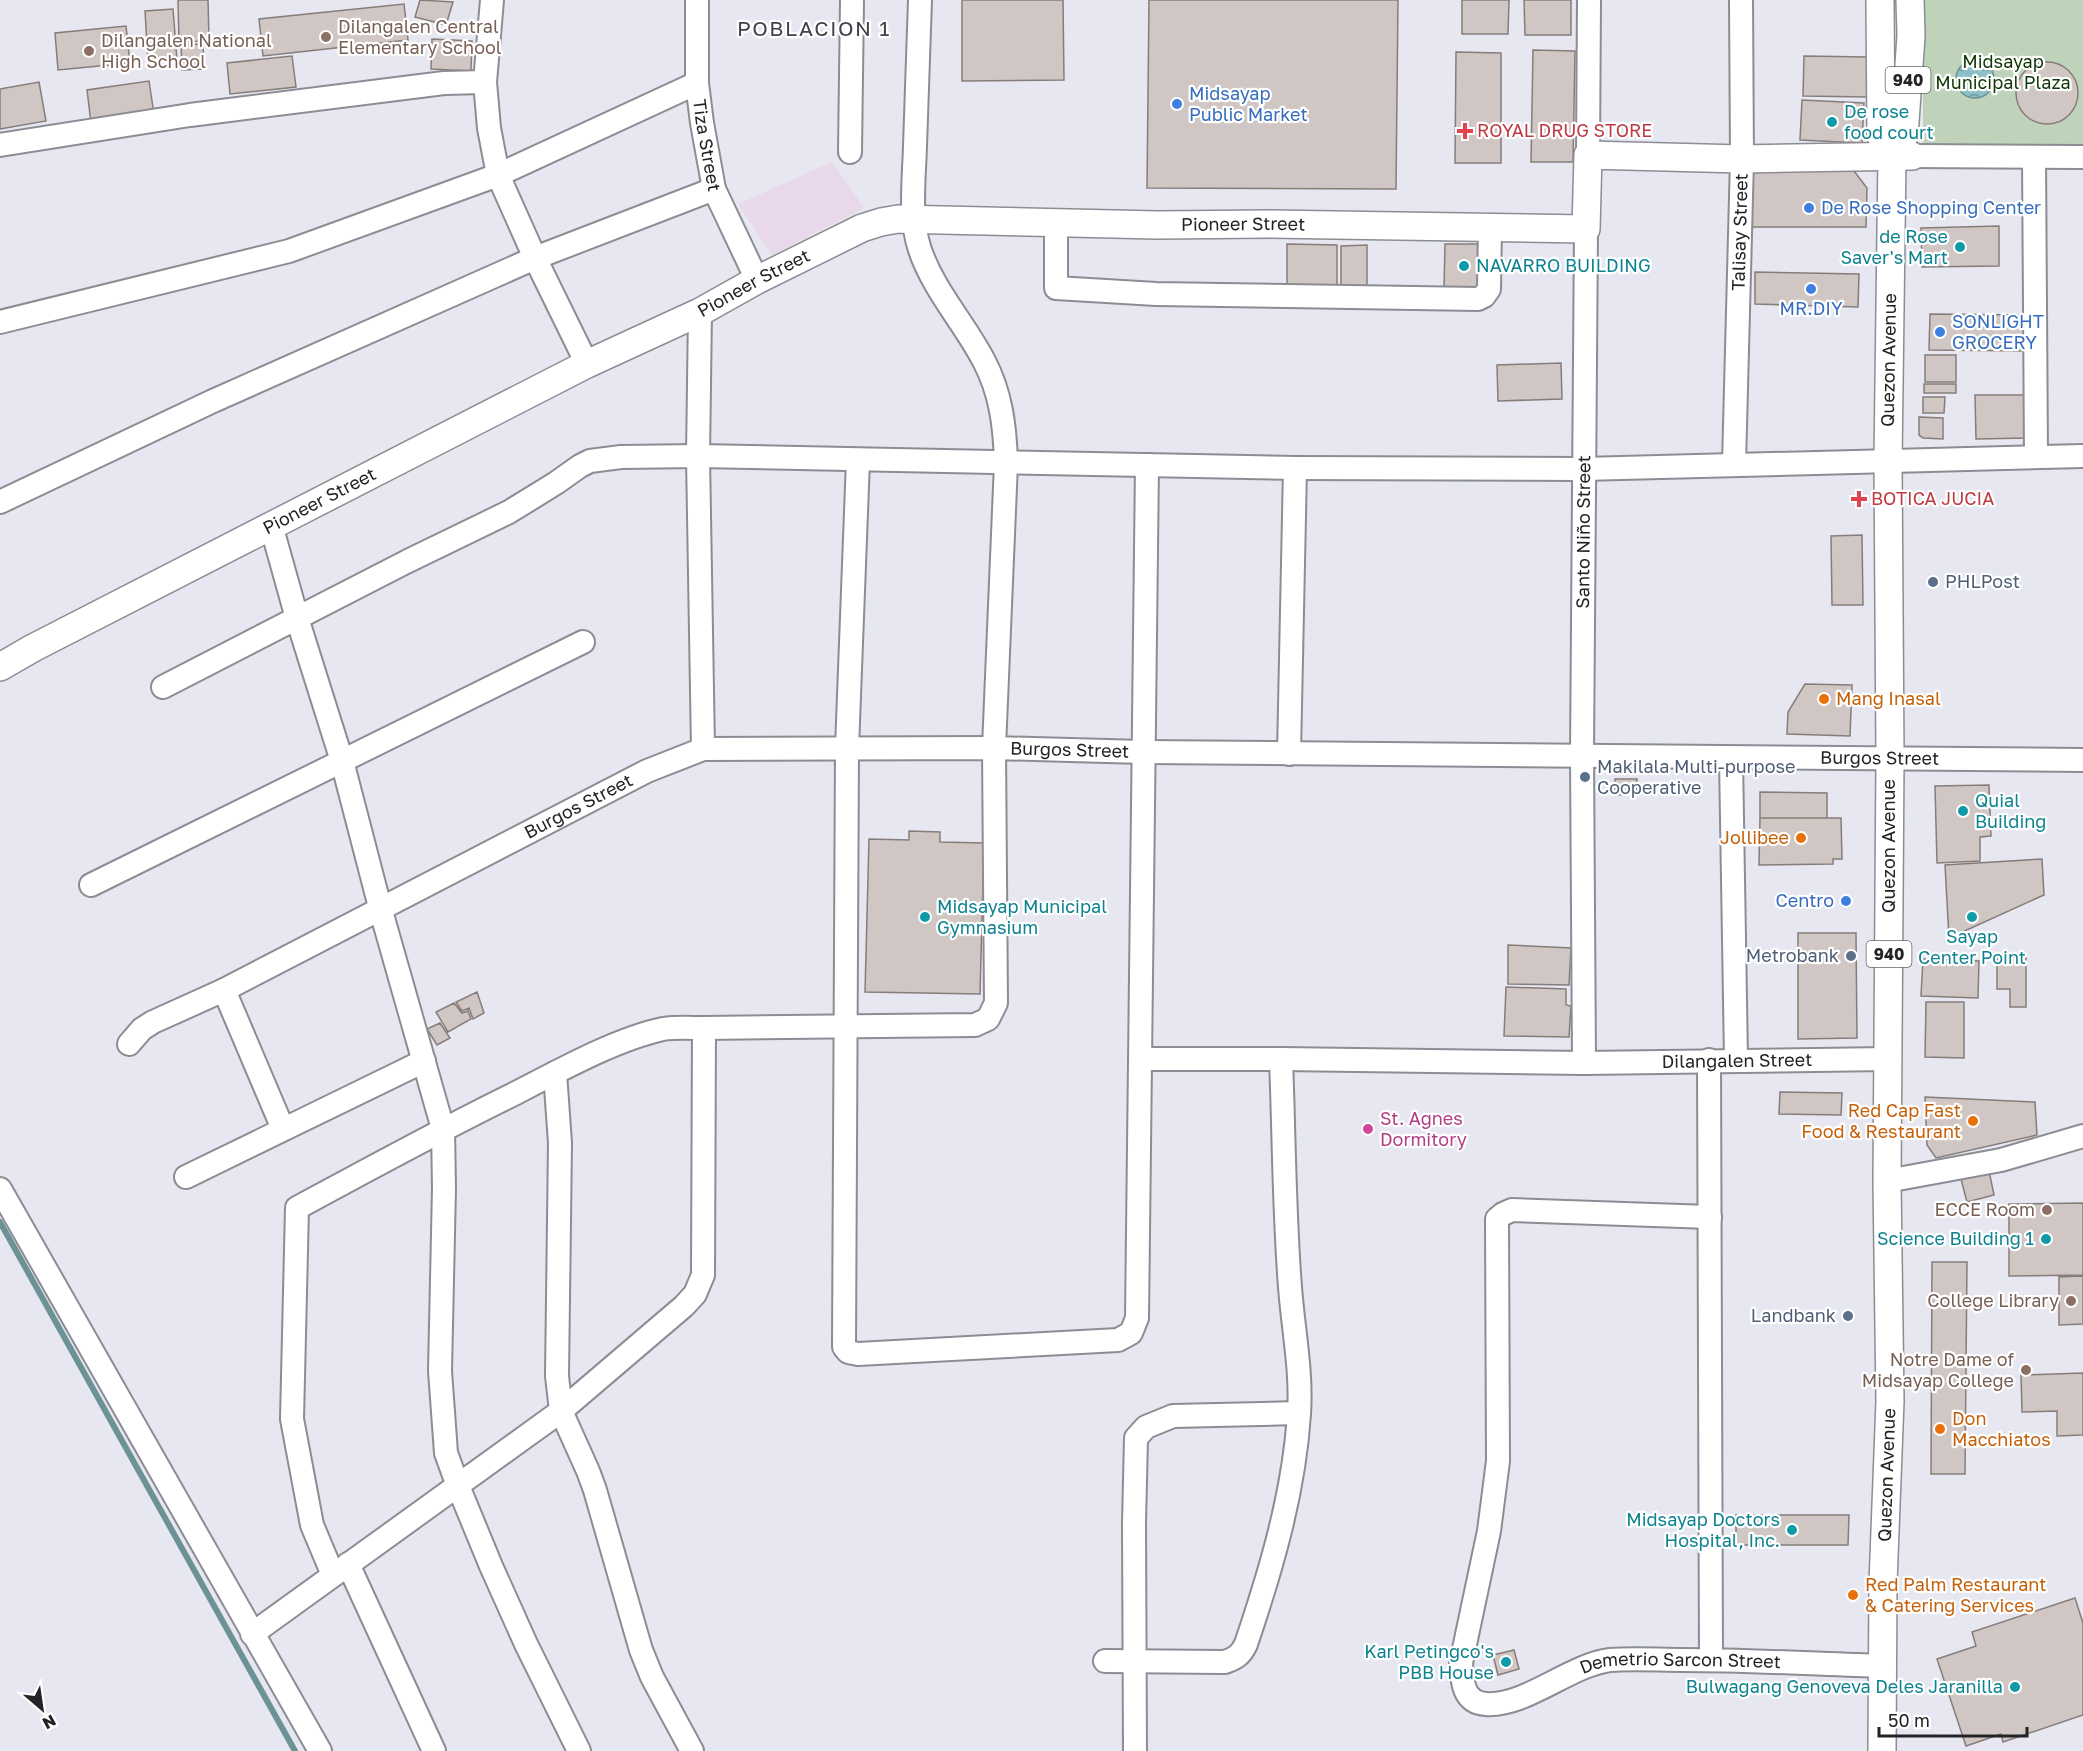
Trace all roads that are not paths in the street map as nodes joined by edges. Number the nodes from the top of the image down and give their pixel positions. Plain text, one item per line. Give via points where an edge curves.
1 (492, 0) edge
2 (697, 0) edge
3 (852, 0) edge
4 (920, 0) edge
5 (1589, 0) edge
6 (1741, 0) edge
7 (1880, 0) edge
8 (1910, 0) edge
9 (485, 82) junction
10 (697, 83) junction
11 (0, 145) edge
12 (850, 152) dead end
13 (1588, 155) junction
14 (1902, 156) junction
15 (2034, 157) junction
16 (2083, 158) edge
17 (1742, 159) junction
18 (498, 175) junction
19 (714, 189) junction
20 (913, 219) junction
21 (1056, 222) junction
22 (1490, 228) junction
23 (1586, 229) junction
24 (535, 258) junction
25 (757, 280) junction
26 (699, 312) junction
27 (0, 322) edge
28 (587, 364) junction
29 (699, 456) junction
30 (2036, 456) junction
31 (2083, 456) edge
32 (858, 460) junction
33 (1888, 460) junction
34 (1006, 463) junction
35 (1734, 464) junction
36 (1147, 465) junction
37 (1295, 468) junction
38 (1583, 469) junction
39 (0, 502) edge
40 (271, 525) junction
41 (297, 618) junction
42 (583, 642) dead end
43 (0, 667) edge
44 (163, 687) dead end
45 (847, 748) junction
46 (994, 748) junction
47 (703, 750) junction
48 (1143, 752) junction
49 (1289, 754) junction
50 (1582, 755) junction
51 (1890, 757) junction
52 (1731, 758) junction
53 (2083, 760) edge
54 (342, 761) junction
55 (92, 885) dead end
56 (381, 911) junction
57 (224, 990) junction
58 (846, 1025) junction
59 (704, 1028) junction
60 (129, 1044) dead end
61 (1141, 1059) junction
62 (1281, 1059) junction
63 (1888, 1059) junction
64 (1709, 1060) junction
65 (1736, 1060) junction
66 (424, 1061) junction
67 (1584, 1063) junction
68 (555, 1073) junction
69 (443, 1128) junction
70 (283, 1129) junction
71 (2083, 1136) edge
72 (186, 1177) dead end
73 (1887, 1181) junction
74 (0, 1189) edge
75 (1710, 1217) junction
76 (561, 1411) junction
77 (1299, 1413) junction
78 (458, 1486) junction
79 (340, 1570) junction
80 (252, 1634) junction
81 (1711, 1660) junction
82 (1105, 1661) dead end
83 (1136, 1662) junction
84 (1884, 1666) junction
85 (320, 1751) edge
86 (434, 1751) edge
87 (579, 1751) edge
88 (692, 1751) edge
89 (1136, 1751) edge
90 (1882, 1751) edge

1 - 9 street
2 - 10 street, Tiza Street
3 - 12 street
4 - 20 street
5 - 13 street, Santo Niño Street
6 - 17 street, Talisay Street
7 - 14 main road, Quezon Avenue / 940 via 1881,135
8 - 14 main road, Quezon Avenue / 940
9 - 11 street via 444,83 190,115
9 - 18 street
10 - 18 street
10 - 19 street, Tiza Street
13 - 17 main road
13 - 23 main road, Santo Niño Street
14 - 15 street
14 - 17 main road
14 - 33 main road, Quezon Avenue / 940
15 - 16 street
15 - 30 street
17 - 35 street, Talisay Street
18 - 24 street
18 - 27 street via 289,251
19 - 24 street
19 - 25 street, Tiza Street
20 - 21 main road, Pioneer Street
20 - 25 main road, Pioneer Street via 862,228
20 - 34 street via 927,267 985,362 996,388 1003,413
21 - 22 main road, Pioneer Street
21 - 22 street via 1056,288 1156,294 1479,299 1487,293 1490,281
22 - 23 main road, Pioneer Street
23 - 38 street, Santo Niño Street
24 - 28 street
24 - 39 street via 213,401
25 - 26 main road, Pioneer Street
26 - 28 main road, Pioneer Street
26 - 29 street
28 - 40 main road, Pioneer Street
29 - 32 street
29 - 41 street via 590,461 509,512
29 - 47 street
30 - 31 street
30 - 33 street
32 - 34 street
32 - 45 street
33 - 35 street
33 - 51 main road, Quezon Avenue / 940
34 - 36 street
34 - 46 street
35 - 38 street
36 - 37 street
36 - 48 street
37 - 38 street
37 - 49 street
38 - 50 street, Santo Niño Street
40 - 41 street
40 - 43 main road, Pioneer Street
41 - 44 street
41 - 54 street
42 - 54 street
45 - 46 street, Burgos Street
45 - 47 street, Burgos Street
45 - 58 street
46 - 48 street, Burgos Street
46 - 58 street via 996,1003 988,1019 975,1025
47 - 56 street, Burgos Street via 647,771
48 - 49 street, Burgos Street
48 - 61 street
49 - 50 street, Burgos Street
50 - 52 street, Burgos Street
50 - 67 street, Santo Niño Street
51 - 52 street, Burgos Street
51 - 53 street, Burgos Street
51 - 63 main road, Quezon Avenue / 940
52 - 65 street
54 - 55 street
54 - 56 street
56 - 57 street, Burgos Street
56 - 66 street
57 - 60 street, Burgos Street via 153,1022
57 - 70 street
58 - 59 street
58 - 61 street via 844,1347 858,1354 1119,1340 1131,1333 1137,1318
59 - 68 street via 645,1034
59 - 76 street via 703,1275 695,1294 684,1306
61 - 62 street, Dilangalen Street
62 - 67 street, Dilangalen Street
62 - 77 street
63 - 65 street, Dilangalen Street
63 - 73 main road, Quezon Avenue / 940
64 - 65 street, Dilangalen Street
64 - 67 street, Dilangalen Street
64 - 75 street
66 - 69 street
66 - 70 street
68 - 69 street
68 - 76 street via 560,1143 556,1376
69 - 78 street via 440,1371 446,1454
69 - 79 street via 297,1208 292,1419 312,1525
70 - 72 street
71 - 73 street via 2001,1160
73 - 84 main road, Quezon Avenue / 940 via 1890,1401
74 - 80 street
75 - 81 street
75 - 81 street, Demetrio Sarcon Street via 1512,1210 1497,1219 1498,1461 1489,1531 1461,1663 1466,1694 1485,1704 1507,1702 1600,1662
76 - 78 street
76 - 88 street via 591,1481 641,1650
77 - 83 street via 1294,1468 1269,1575 1241,1655 1225,1662
77 - 83 street via 1173,1416 1146,1427 1136,1438
78 - 79 street
78 - 87 street via 526,1644
79 - 80 street
79 - 86 street
80 - 85 street
81 - 84 street, Demetrio Sarcon Street
82 - 83 street
83 - 89 street
84 - 90 main road, Quezon Avenue / 940

